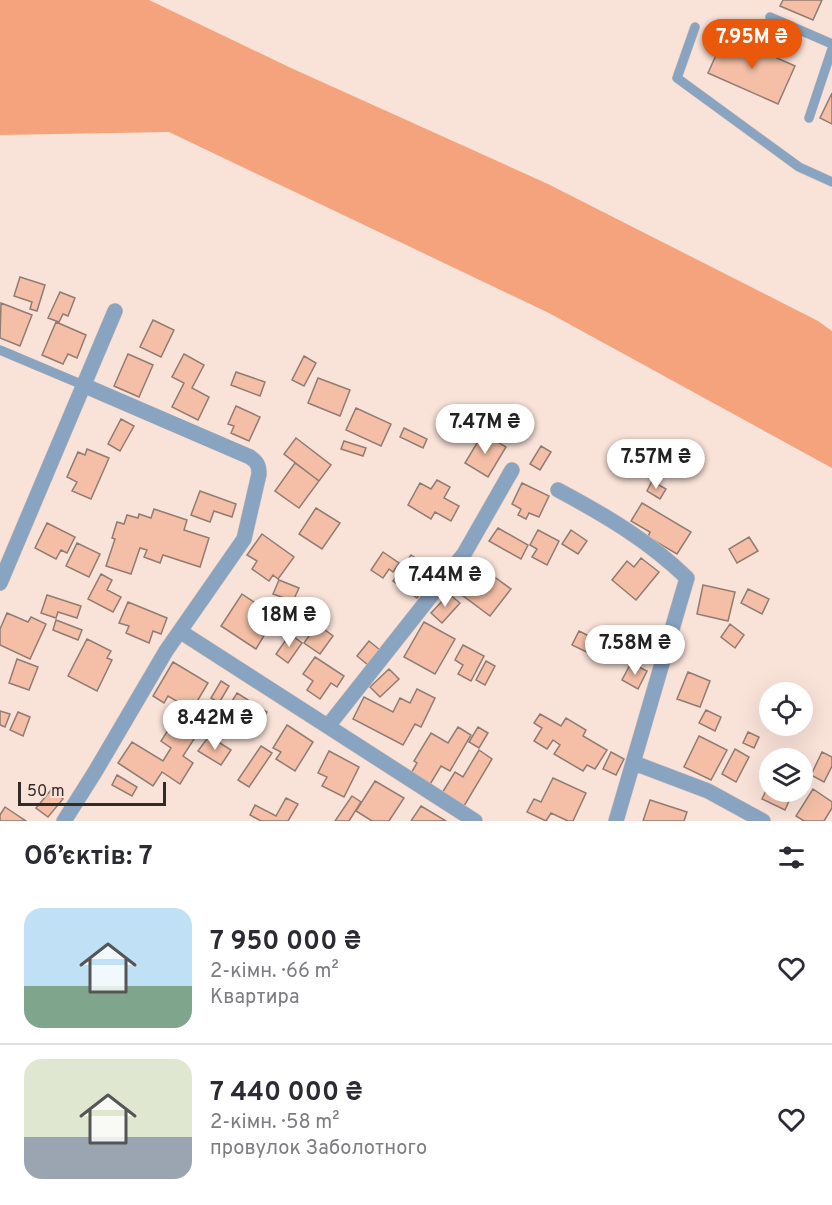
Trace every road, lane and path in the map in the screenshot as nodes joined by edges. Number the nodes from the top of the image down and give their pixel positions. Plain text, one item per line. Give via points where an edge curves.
1 (770, 17) dead end
2 (695, 27) dead end
3 (832, 44) edge
4 (832, 49) edge
5 (809, 118) dead end
6 (832, 182) edge
7 (115, 310) dead end
8 (0, 350) edge
9 (83, 385) junction
10 (512, 470) dead end
11 (558, 490) dead end
12 (0, 583) edge
13 (181, 632) junction
14 (328, 726) junction
15 (634, 764) junction
16 (64, 821) edge
17 (476, 821) edge
18 (616, 821) edge
19 (763, 821) edge

1 - 3 lane
2 - 6 lane via 677,78 799,167
4 - 5 lane
7 - 9 street
8 - 9 lane
9 - 12 street
9 - 13 street via 250,457 259,467 244,539
10 - 14 street via 464,554
11 - 15 street via 614,520 687,578
13 - 14 street
13 - 16 street
14 - 17 street
15 - 18 street
15 - 19 street via 708,791

